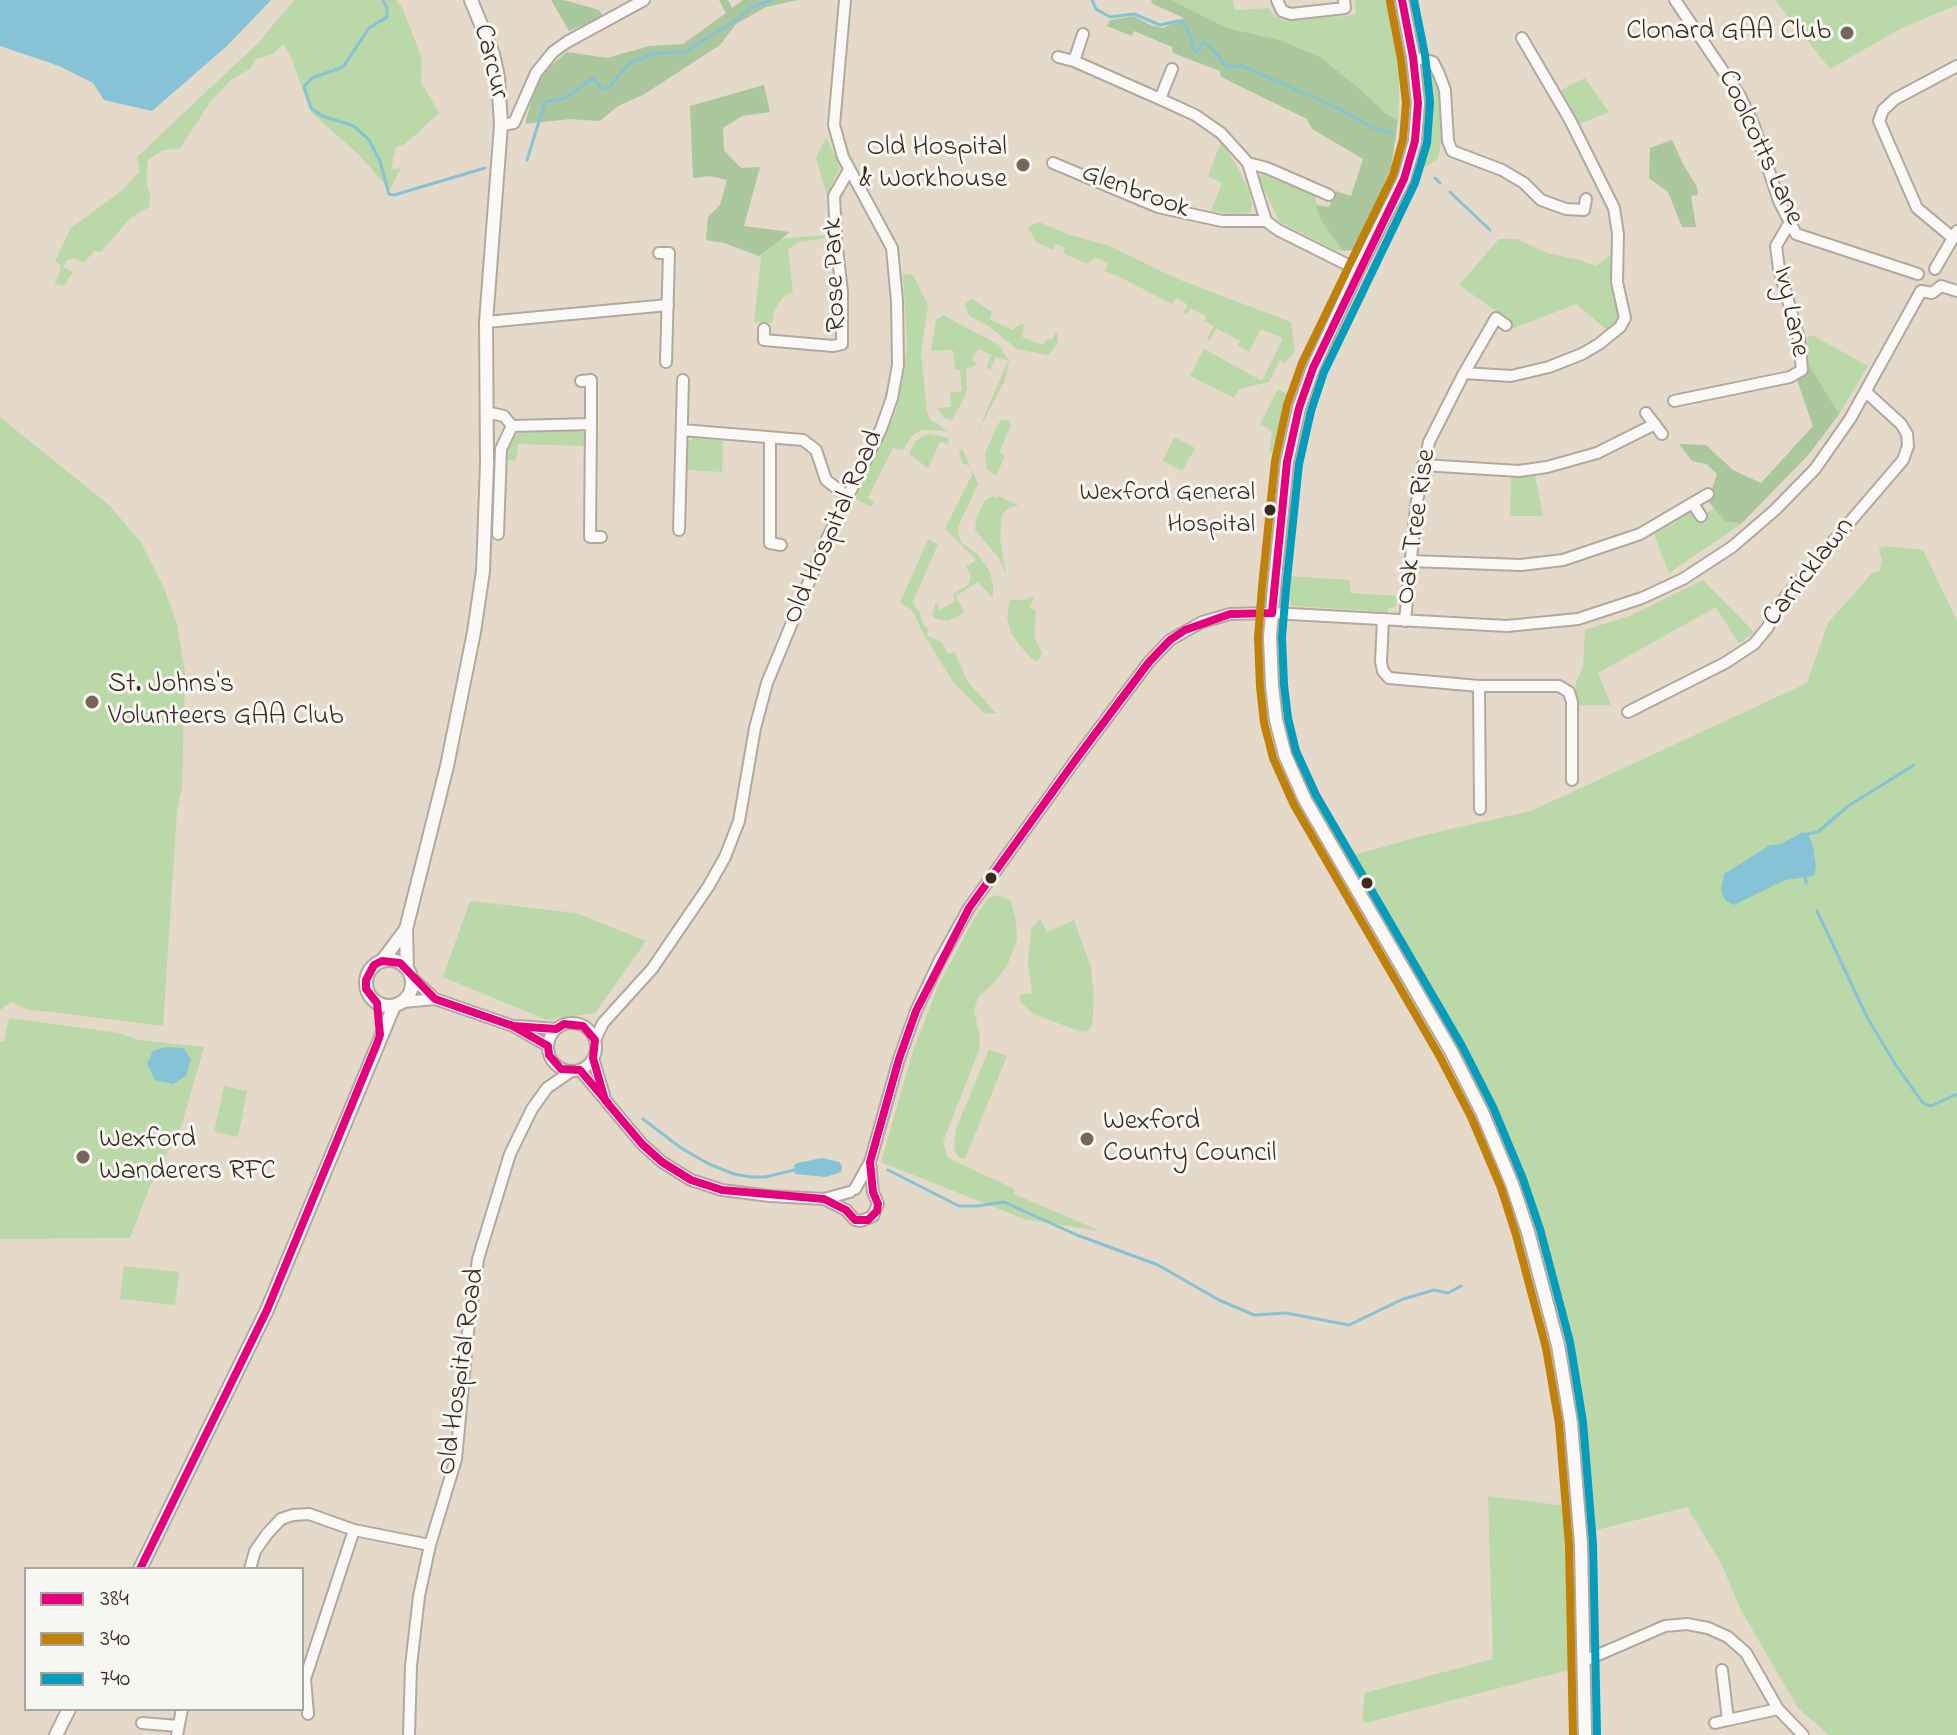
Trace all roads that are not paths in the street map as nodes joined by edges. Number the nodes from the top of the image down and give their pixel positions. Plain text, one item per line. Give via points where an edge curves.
1 (471, 0) edge
2 (644, 0) edge
3 (845, 0) edge
4 (1277, 0) edge
5 (1344, 0) edge
6 (1402, 0) edge
7 (1675, 0) edge
8 (1083, 34) dead end
9 (1522, 38) dead end
10 (1058, 57) dead end
11 (1413, 57) junction
12 (1074, 61) junction
13 (1172, 69) dead end
14 (1956, 69) edge
15 (1160, 99) junction
16 (501, 125) junction
17 (1053, 163) dead end
18 (1248, 163) junction
19 (849, 170) junction
20 (1329, 195) dead end
21 (1586, 199) dead end
22 (1266, 221) junction
23 (1790, 222) junction
24 (1955, 234) edge
25 (659, 253) dead end
26 (1935, 269) junction
27 (1358, 270) junction
28 (1918, 274) junction
29 (1941, 286) junction
30 (1921, 291) junction
31 (1957, 291) edge
32 (668, 305) junction
33 (486, 322) junction
34 (1506, 325) dead end
35 (764, 329) dead end
36 (666, 362) dead end
37 (1464, 373) junction
38 (683, 380) dead end
39 (581, 381) dead end
40 (1866, 392) junction
41 (1674, 401) dead end
42 (486, 412) junction
43 (1646, 413) dead end
44 (591, 424) junction
45 (1655, 424) junction
46 (512, 426) junction
47 (682, 430) junction
48 (1662, 434) dead end
49 (770, 438) junction
50 (1423, 465) junction
51 (1708, 494) dead end
52 (847, 496) junction
53 (1693, 504) junction
54 (1701, 516) dead end
55 (679, 530) dead end
56 (498, 534) dead end
57 (601, 537) dead end
58 (781, 545) dead end
59 (1410, 561) junction
60 (1272, 613) junction
61 (1383, 619) junction
62 (1405, 621) junction
63 (1479, 686) junction
64 (1628, 712) dead end
65 (1572, 780) dead end
66 (1480, 809) dead end
67 (406, 929) junction
68 (382, 961) junction
69 (409, 973) junction
70 (435, 999) junction
71 (377, 1003) junction
72 (398, 1004) junction
73 (603, 1023) junction
74 (513, 1026) junction
75 (583, 1026) junction
76 (556, 1029) junction
77 (380, 1035) junction
78 (595, 1040) junction
79 (548, 1046) junction
80 (593, 1058) junction
81 (554, 1063) junction
82 (575, 1071) junction
83 (547, 1088) junction
84 (605, 1100) junction
85 (870, 1162) junction
86 (852, 1190) junction
87 (873, 1192) junction
88 (824, 1199) junction
89 (846, 1210) junction
90 (354, 1530) junction
91 (430, 1545) junction
92 (141, 1567) edge
93 (251, 1567) edge
94 (1584, 1661) junction
95 (1722, 1670) dead end
96 (1778, 1709) junction
97 (68, 1711) edge
98 (182, 1711) edge
99 (308, 1714) dead end
100 (1728, 1720) junction
101 (142, 1723) dead end
102 (1715, 1723) dead end
103 (178, 1731) edge
104 (56, 1735) edge
105 (409, 1735) edge
106 (1585, 1735) edge
107 (1803, 1735) edge

1 - 16 main road, Carcur via 493,54
2 - 16 street via 553,52 536,73 514,123
3 - 19 street, Old Hospital Road via 834,125
4 - 5 street via 1282,11 1291,14 1345,8
6 - 11 main road
7 - 23 street, Coolcotts Lane via 1740,96
8 - 12 street
9 - 37 street via 1614,208 1617,282 1625,318 1599,344 1549,367 1511,376
10 - 12 street
11 - 21 street via 1433,62 1439,74 1452,151 1502,170 1541,200 1566,209 1584,210
11 - 27 main road via 1415,141 1389,214
12 - 15 street
13 - 15 street
14 - 24 street via 1895,99 1879,121 1917,208
15 - 18 street via 1209,124
16 - 33 main road, Carcur
17 - 22 street, Glenbrook via 1158,207 1222,221
18 - 20 street
18 - 22 street
19 - 35 street, Rose Park via 834,196 842,344 764,340
19 - 52 street, Old Hospital Road via 892,248 898,365 881,429
22 - 27 street
23 - 28 street, Coolcotts Lane via 1796,234 1810,240
23 - 41 street, Ivy Lane via 1776,246 1802,370
24 - 26 street
25 - 32 street via 669,253
26 - 28 street
26 - 29 street
27 - 60 main road via 1299,408 1287,462
28 - 30 street
29 - 30 street via 1932,293
29 - 31 street
30 - 40 street
32 - 33 street
32 - 36 street
33 - 42 main road, Carcur
34 - 37 street, Oak Tree Rise via 1496,318
37 - 50 street, Oak Tree Rise
38 - 47 street
39 - 44 street via 591,380
40 - 62 street via 1815,469 1775,510 1683,579 1600,614 1555,623
40 - 64 street, Carricklawn via 1901,424 1908,446 1903,460 1777,607 1754,644
42 - 46 street via 504,416
42 - 67 main road, Carcur via 486,517 474,632
43 - 45 street
44 - 46 street
44 - 57 street via 590,537
45 - 48 street
45 - 50 street via 1599,453 1547,467 1519,471
46 - 56 street via 501,449
47 - 49 street
47 - 55 street
49 - 52 street via 810,444 826,480
49 - 58 street via 770,543
50 - 59 street, Oak Tree Rise
51 - 53 street
52 - 73 street, Old Hospital Road via 767,683 739,821 725,857 652,969
53 - 54 street
53 - 59 street via 1640,534 1563,560 1521,565
59 - 62 street, Oak Tree Rise
60 - 61 street
60 - 85 street via 1230,614 1170,640 1077,758 969,908 940,960 908,1031
60 - 94 main road via 1272,686 1285,755 1305,800 1458,1064 1528,1232 1558,1345 1571,1423
61 - 62 street
61 - 63 street via 1381,662 1389,678
63 - 65 street via 1559,686 1569,692
63 - 66 street
67 - 68 main road
67 - 69 main road
68 - 69 main road via 392,960
68 - 71 main road via 366,980
69 - 70 street
69 - 72 main road via 412,986
70 - 72 street
70 - 74 street
71 - 72 main road
71 - 77 main road
72 - 77 main road
73 - 75 street
73 - 78 street, Old Hospital Road
74 - 76 street
74 - 79 street
75 - 76 street via 573,1023
75 - 78 street
76 - 79 street
77 - 92 main road via 267,1310
78 - 80 street
79 - 81 street
80 - 82 street
80 - 84 street
81 - 82 street
81 - 83 street, Old Hospital Road
82 - 83 street, Old Hospital Road
82 - 84 street
83 - 91 street, Old Hospital Road via 510,1154 478,1259 456,1459
84 - 88 street via 642,1144 691,1180 722,1190
85 - 86 street
85 - 87 street
86 - 87 street
86 - 88 street
86 - 89 street
87 - 89 street via 877,1211 868,1220 855,1220
88 - 89 street
90 - 91 street
90 - 93 street via 309,1514 281,1519 255,1551
90 - 99 street via 305,1679
91 - 105 street, Old Hospital Road via 411,1666
94 - 96 street via 1665,1626 1708,1628 1746,1653
94 - 106 main road
95 - 100 street
96 - 100 street
96 - 107 street
97 - 104 main road
98 - 103 street
100 - 102 street
101 - 103 street

